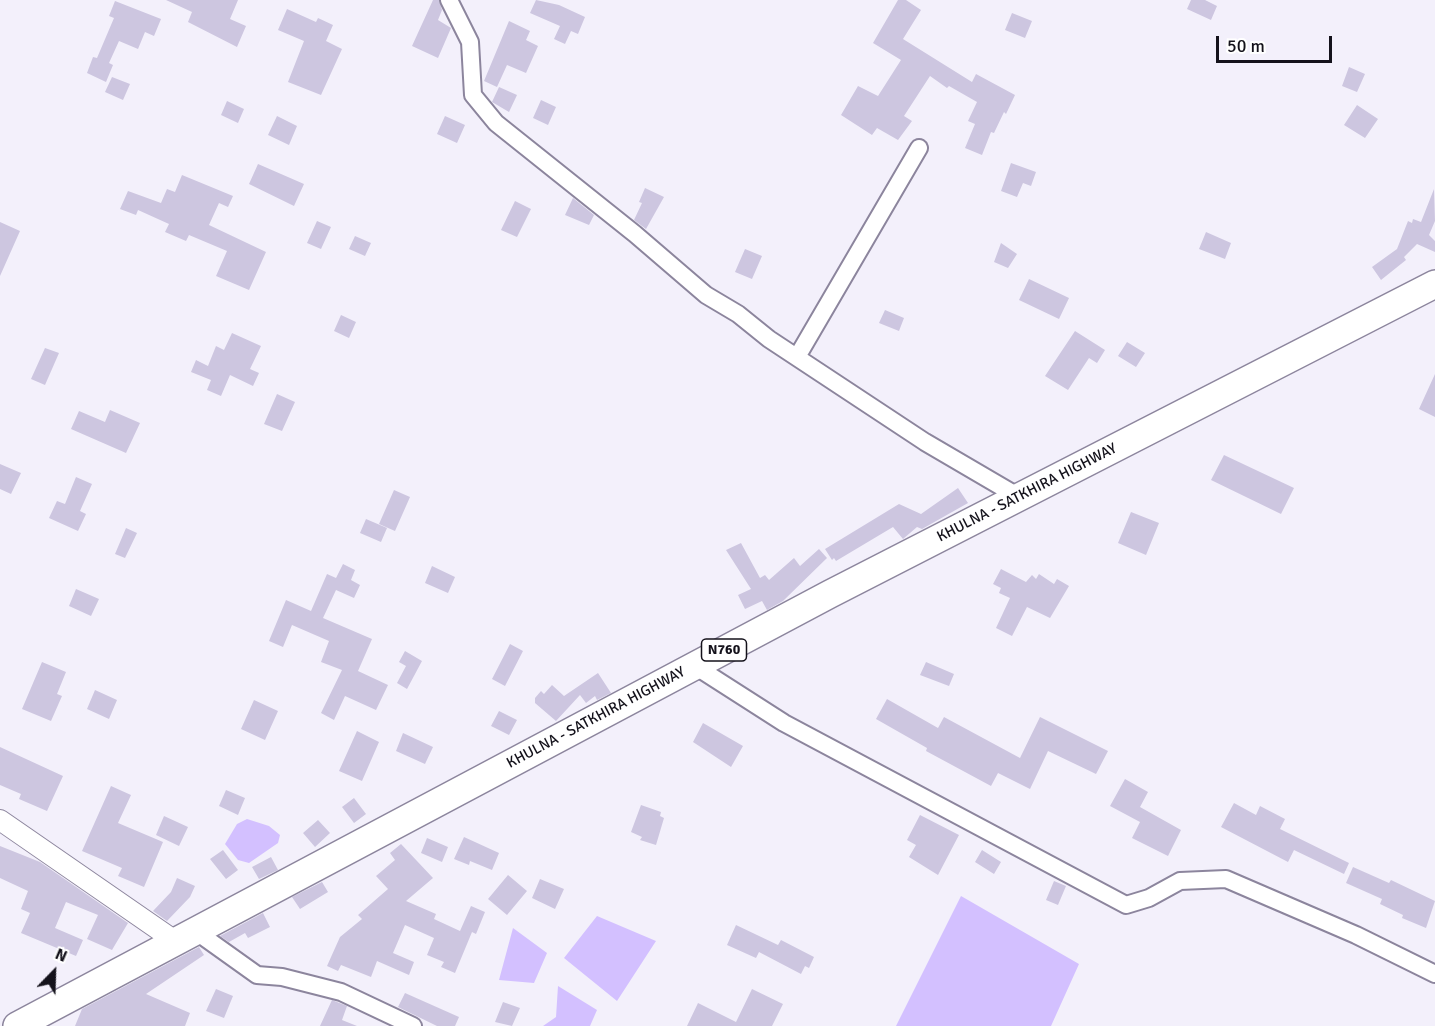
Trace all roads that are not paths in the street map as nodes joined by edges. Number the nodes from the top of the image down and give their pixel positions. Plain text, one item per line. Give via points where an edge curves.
1 (449, 0) edge
2 (919, 148) dead end
3 (1435, 284) edge
4 (796, 357) junction
5 (1019, 497) junction
6 (695, 666) junction
7 (0, 820) edge
8 (184, 936) junction
9 (1435, 974) edge
10 (17, 1026) edge
11 (413, 1026) edge

1 - 4 street via 470,42 474,95 496,123 706,295
2 - 4 street
3 - 5 highway, KHULNA - SATKHIRA HIGHWAY / N760
4 - 5 street via 925,442
5 - 6 highway, KHULNA - SATKHIRA HIGHWAY / N760
6 - 8 highway, KHULNA - SATKHIRA HIGHWAY / N760
6 - 9 street via 784,723 1126,905 1180,881 1226,879
7 - 8 street
8 - 10 highway, KHULNA - SATKHIRA HIGHWAY / N760
8 - 11 street via 256,975 282,977 341,992

